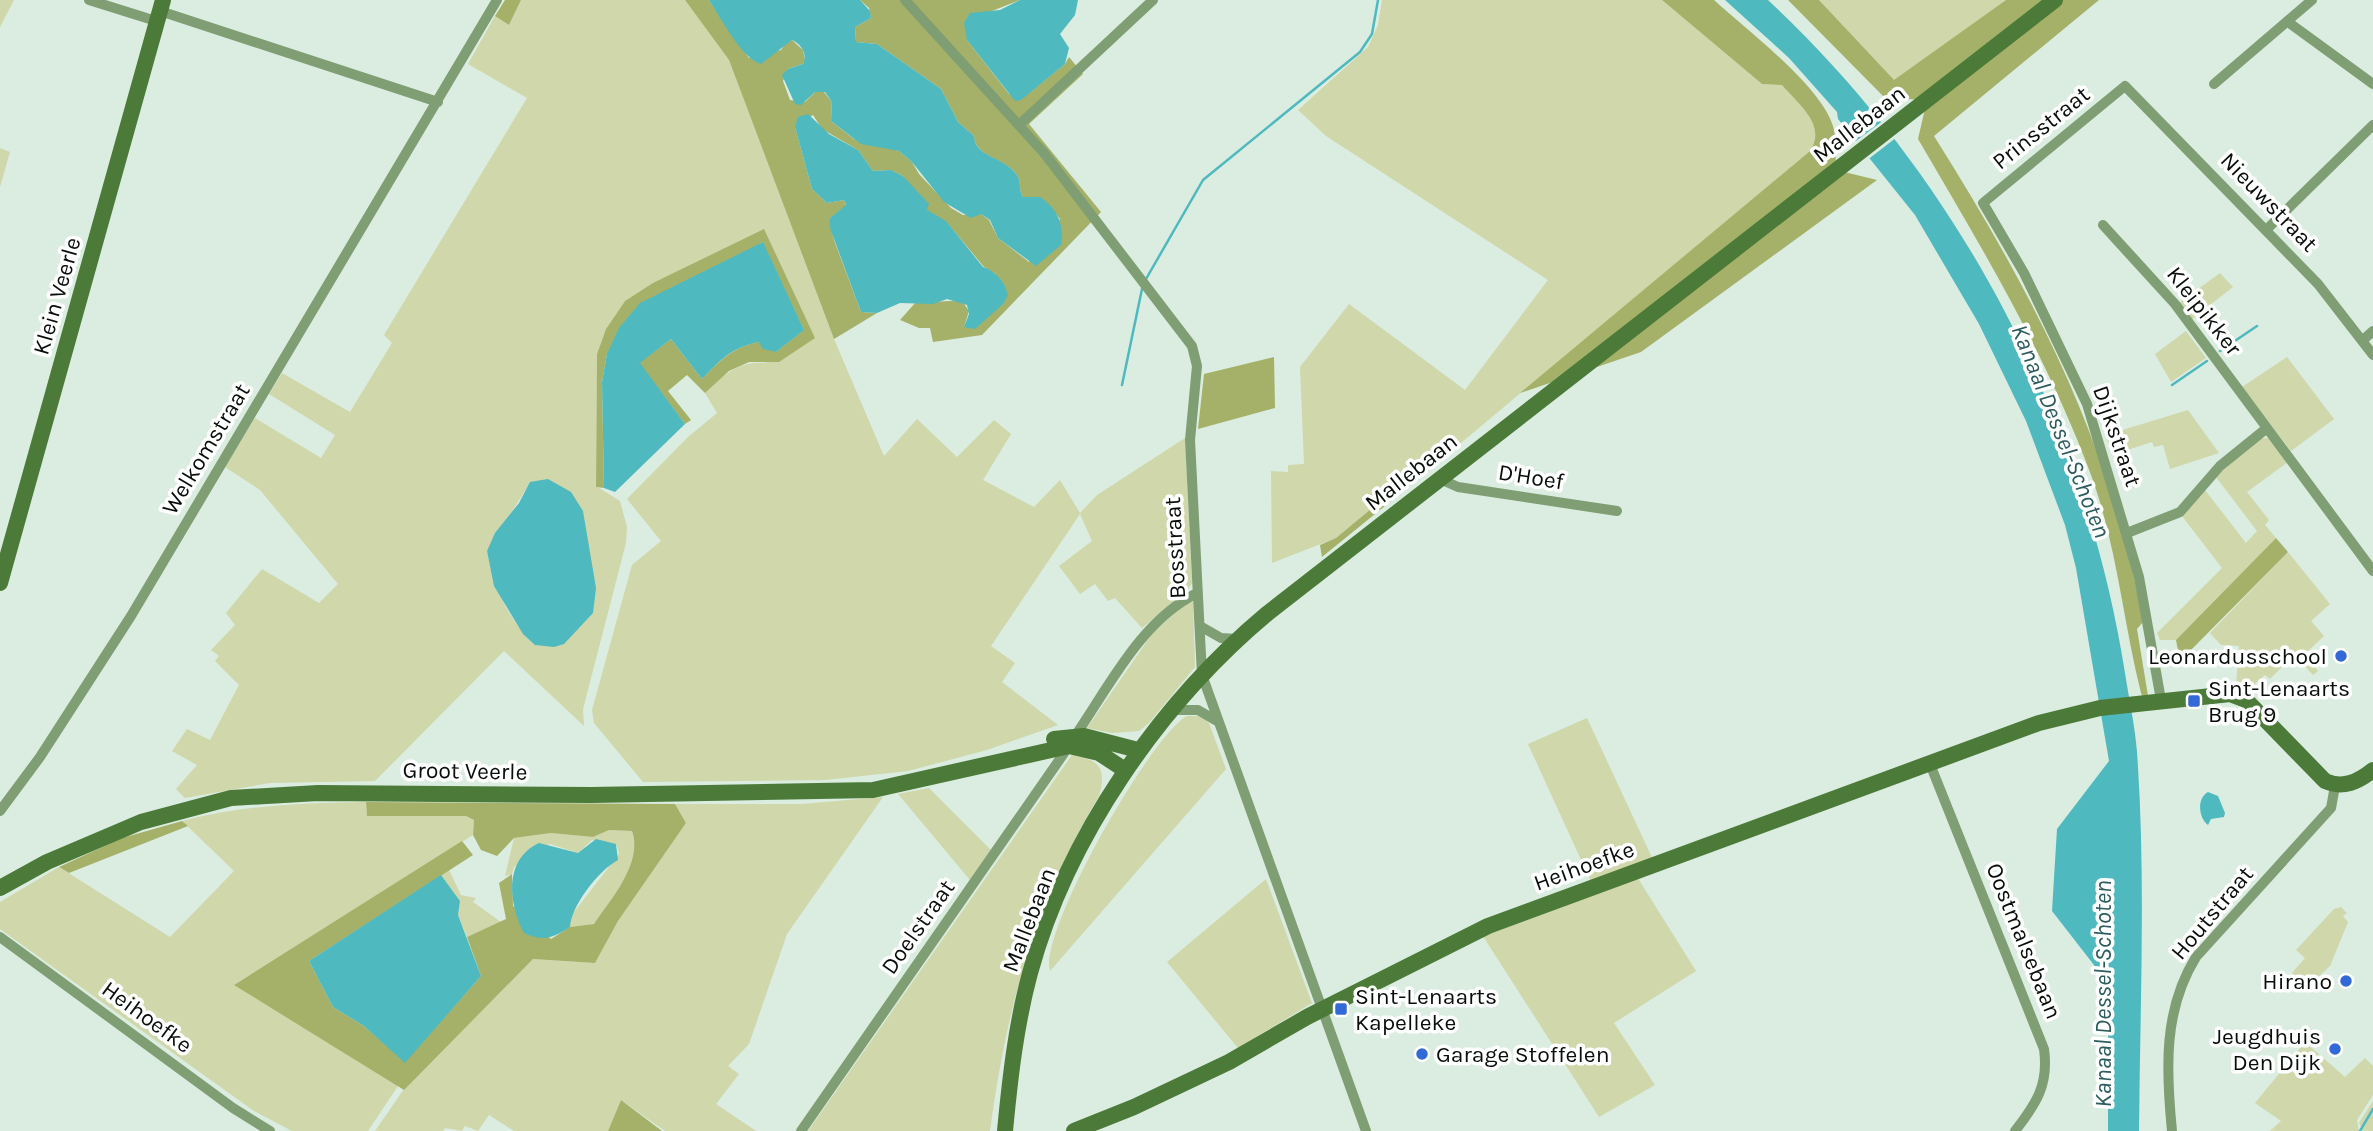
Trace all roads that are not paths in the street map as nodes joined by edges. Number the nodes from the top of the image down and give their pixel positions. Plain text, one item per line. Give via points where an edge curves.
1 (89, 0) edge
2 (497, 0) edge
3 (905, 0) edge
4 (1153, 0) edge
5 (2055, 0) edge
6 (2312, 0) edge
7 (160, 11) edge
8 (2288, 22) junction
9 (2373, 84) edge
10 (2214, 85) dead end
11 (2125, 86) joint
12 (438, 102) junction
13 (1019, 125) junction
14 (2373, 125) edge
15 (1983, 203) joint
16 (2103, 225) dead end
17 (2266, 230) junction
18 (2373, 331) edge
19 (2362, 341) junction
20 (2373, 355) edge
21 (2267, 428) junction
22 (1440, 479) junction
23 (1617, 511) dead end
24 (2127, 533) junction
25 (2373, 571) edge
26 (0, 583) edge
27 (1198, 593) junction
28 (1200, 626) junction
29 (1238, 639) junction
30 (1202, 675) junction
31 (2161, 700) junction
32 (1170, 710) junction
33 (1217, 721) junction
34 (1072, 741) junction
35 (1138, 750) junction
36 (1930, 764) junction
37 (1125, 770) junction
38 (2373, 770) edge
39 (2335, 786) junction
40 (0, 811) edge
41 (0, 888) edge
42 (0, 937) edge
43 (1321, 1010) junction
44 (270, 1131) edge
45 (801, 1131) edge
46 (1005, 1131) edge
47 (1074, 1131) edge
48 (1366, 1131) edge
49 (2015, 1131) edge
50 (2172, 1131) edge

1 - 7 street
2 - 12 street, Welkomstraat
3 - 13 street, Bosstraat
4 - 13 street
5 - 22 main road, Mallebaan
6 - 8 street
7 - 12 street
7 - 26 main road, Klein Veerle
8 - 9 street
8 - 10 street
11 - 15 street, Prinsstraat
11 - 17 street, Nieuwstraat
12 - 40 street, Welkomstraat via 131,616
13 - 27 street, Bosstraat via 1192,346 1197,366 1191,440
14 - 17 street
15 - 24 street, Dijkstraat via 2024,273 2087,404
16 - 21 street, Kleipikker via 2175,304
17 - 19 street, Nieuwstraat via 2318,284
18 - 19 street
19 - 20 street, Nieuwstraat
21 - 24 street via 2220,466 2180,512
21 - 25 street, Kleipikker
22 - 23 street, D'Hoef via 1458,487
22 - 29 main road, Mallebaan
24 - 31 street, Dijkstraat
27 - 28 street, Bosstraat
27 - 34 street, Doelstraat via 1178,603 1147,631
28 - 29 street via 1221,638
28 - 30 street, Bosstraat
29 - 30 main road, Mallebaan
30 - 32 main road, Mallebaan
30 - 33 street, Bosstraat
31 - 36 main road, Heihoefke via 2039,723
31 - 39 main road, Heihoefke via 2238,695 2314,772
32 - 33 street via 1198,710
32 - 35 main road, Mallebaan
33 - 43 street, Bosstraat
34 - 35 main road, Groot Veerle
34 - 37 main road, Groot Veerle
34 - 41 main road, Groot Veerle via 946,775 860,791 591,796 356,792 231,798 141,822 47,862
34 - 45 street, Doelstraat
35 - 37 main road, Mallebaan
36 - 43 main road, Heihoefke via 1518,914
36 - 49 street, Oostmalsebaan via 2044,1049 2044,1086
37 - 46 main road, Mallebaan via 1081,848 1030,972 1011,1064
38 - 39 main road
39 - 50 street, Houtstraat via 2331,808 2196,957 2185,975 2170,1018
42 - 44 street, Heihoefke
43 - 47 main road, Heihoefke via 1181,1086
43 - 48 street, Bosstraat

